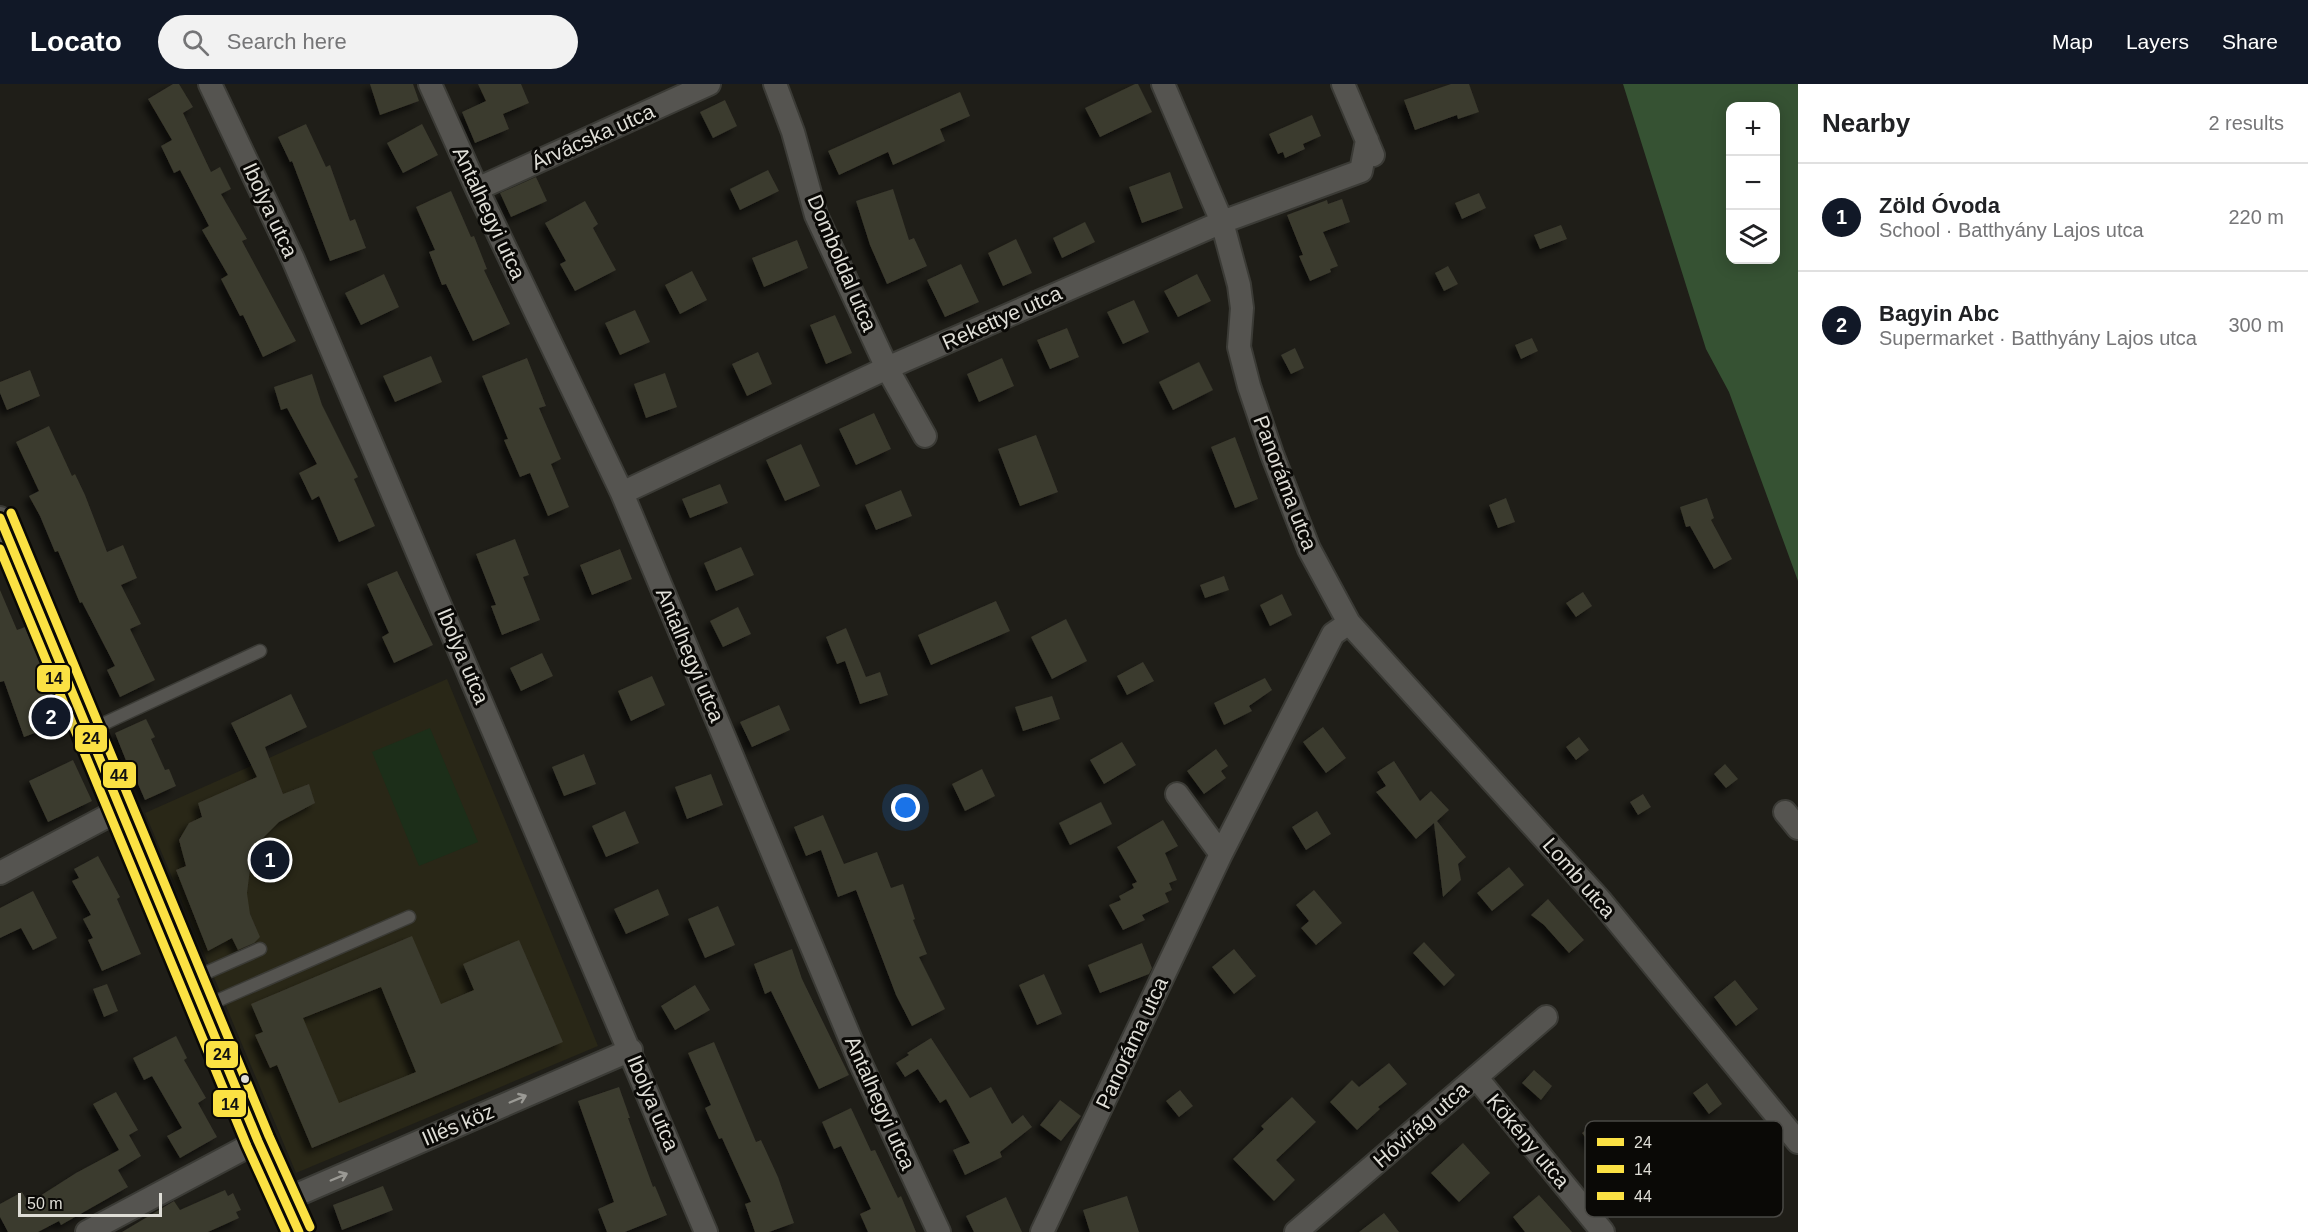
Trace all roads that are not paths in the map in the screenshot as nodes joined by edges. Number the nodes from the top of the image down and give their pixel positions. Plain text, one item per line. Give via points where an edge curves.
1 (210, 84) edge
2 (430, 84) edge
3 (709, 84) edge
4 (775, 84) edge
5 (1163, 84) edge
6 (1343, 84) edge
7 (1367, 140) junction
8 (1377, 165) dead end
9 (477, 189) junction
10 (1222, 222) junction
11 (887, 368) junction
12 (925, 436) dead end
13 (622, 493) junction
14 (0, 518) edge
15 (9, 565) edge
16 (1349, 623) junction
17 (260, 651) dead end
18 (88, 730) junction
19 (1177, 794) dead end
20 (121, 809) junction
21 (1221, 854) junction
22 (0, 873) edge
23 (409, 917) dead end
24 (260, 949) dead end
25 (192, 980) junction
26 (203, 1007) junction
27 (1546, 1017) dead end
28 (631, 1050) junction
29 (1476, 1077) junction
30 (1781, 1121) edge
31 (1783, 1124) edge
32 (258, 1141) junction
33 (1798, 1142) edge
34 (285, 1200) junction
35 (1585, 1210) edge
36 (1591, 1217) edge
37 (87, 1232) edge
38 (299, 1232) edge
39 (706, 1232) edge
40 (939, 1232) edge
41 (1042, 1232) edge
42 (1296, 1232) edge
43 (1603, 1232) edge

1 - 28 street, Ibolya utca via 294,259
2 - 9 street, Antalhegyi utca
3 - 9 street, Árvácska utca
4 - 11 street, Domboldal utca via 816,215
5 - 10 street, Panoráma utca
6 - 7 street
7 - 8 street
7 - 10 street, Rekettye utca via 1361,171
9 - 13 street, Antalhegyi utca
10 - 11 street, Rekettye utca
10 - 16 street, Panoráma utca via 1239,285 1239,347 1249,386 1310,549
11 - 12 street, Domboldal utca
11 - 13 street, Rekettye utca
13 - 40 street, Antalhegyi utca via 860,1062
14 - 15 street
15 - 18 street
16 - 21 street, Panoráma utca via 1333,634
16 - 30 street, Lomb utca via 1600,900
17 - 18 lane
18 - 20 street
19 - 21 street
20 - 22 street
20 - 25 street
21 - 41 street, Panoráma utca
23 - 26 lane
24 - 25 lane
25 - 26 street
26 - 32 street
27 - 29 street, Hóvirág utca
34 -> 28 street, Illés köz
28 - 39 street, Ibolya utca
29 - 35 street, Kökény utca
29 - 42 street, Hóvirág utca
31 - 33 street, Lomb utca
32 - 34 street
32 - 37 street
34 - 38 street
36 - 43 street, Kökény utca

